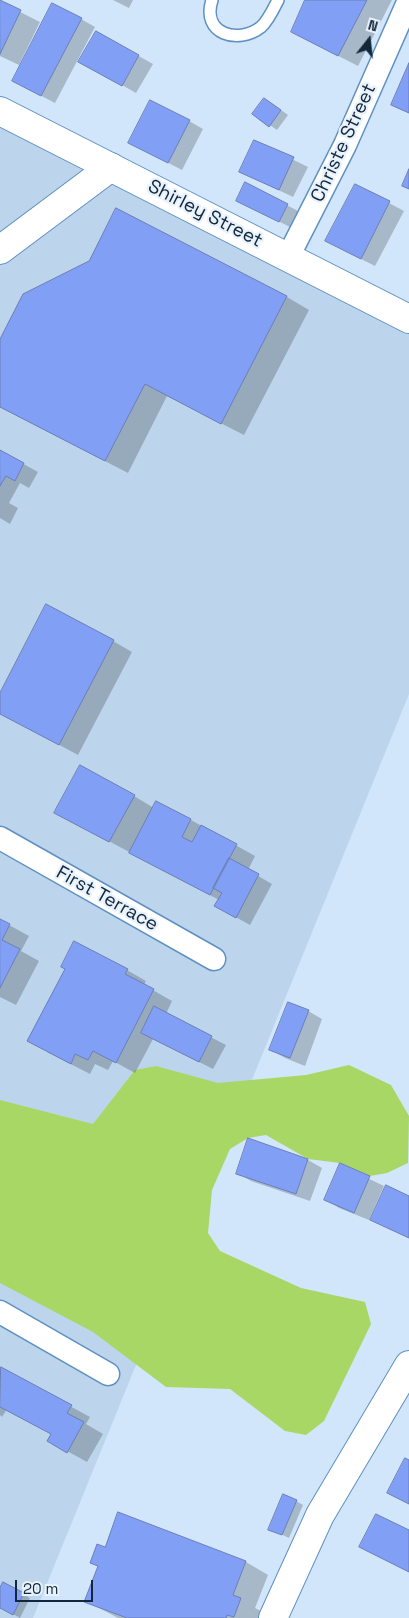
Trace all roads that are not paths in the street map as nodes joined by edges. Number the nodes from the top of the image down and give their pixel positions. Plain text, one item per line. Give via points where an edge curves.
1 (212, 0) edge
2 (278, 0) edge
3 (409, 0) edge
4 (0, 111) edge
5 (111, 167) junction
6 (0, 250) edge
7 (288, 257) junction
8 (409, 319) edge
9 (0, 838) edge
10 (214, 958) dead end
11 (0, 1312) edge
12 (409, 1365) edge
13 (108, 1374) dead end
14 (273, 1618) edge

1 - 2 lane via 211,22 218,31 235,37 263,26
3 - 7 street, Christe Street via 345,145
4 - 5 main road, Shirley Street
5 - 6 main road
5 - 7 main road, Shirley Street
7 - 8 main road, Shirley Street
9 - 10 street, First Terrace
11 - 13 street
12 - 14 main road via 320,1515

